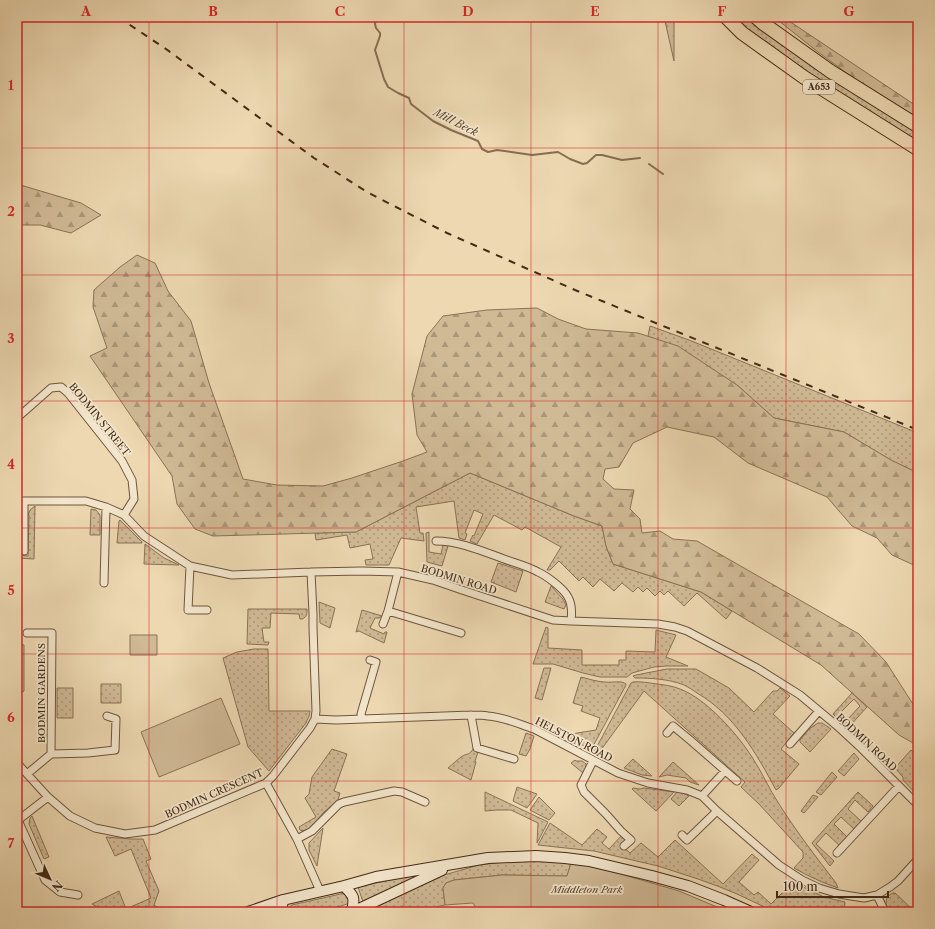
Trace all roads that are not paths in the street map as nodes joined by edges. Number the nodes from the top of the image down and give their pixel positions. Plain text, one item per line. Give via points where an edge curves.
1 (726, 17) edge
2 (756, 17) edge
3 (918, 126) edge
4 (918, 149) edge
5 (17, 418) edge
6 (21, 501) edge
7 (106, 507) junction
8 (124, 515) junction
9 (436, 541) dead end
10 (24, 551) dead end
11 (190, 566) junction
12 (311, 572) junction
13 (398, 572) junction
14 (104, 584) dead end
15 (207, 610) dead end
16 (388, 611) junction
17 (571, 621) junction
18 (383, 624) dead end
19 (27, 633) dead end
20 (461, 633) dead end
21 (370, 660) dead end
22 (819, 711) junction
23 (472, 715) junction
24 (107, 716) dead end
25 (362, 719) junction
26 (315, 720) junction
27 (667, 733) dead end
28 (790, 744) dead end
29 (51, 754) junction
30 (514, 760) dead end
31 (593, 761) junction
32 (17, 762) edge
33 (724, 771) junction
34 (27, 774) junction
35 (737, 781) dead end
36 (266, 783) junction
37 (899, 786) junction
38 (702, 796) junction
39 (48, 797) junction
40 (425, 802) dead end
41 (918, 805) edge
42 (717, 811) junction
43 (18, 821) edge
44 (682, 835) dead end
45 (297, 839) junction
46 (624, 846) dead end
47 (837, 853) dead end
48 (918, 859) edge
49 (453, 865) junction
50 (344, 886) junction
51 (320, 891) junction
52 (78, 895) dead end
53 (877, 895) junction
54 (283, 900) junction
55 (248, 912) edge
56 (281, 912) edge
57 (350, 912) edge
58 (751, 912) edge
59 (885, 912) edge

1 - 4 highway, A653 via 742,33 805,78
2 - 3 highway, A653 via 830,71
5 - 8 street, BODMIN STREET via 51,388 61,387 68,393 122,462 132,480 134,500
6 - 7 street, BODMIN ROAD via 86,501
6 - 10 street
7 - 8 street, BODMIN ROAD
7 - 14 street
8 - 11 street, BODMIN ROAD via 148,539
9 - 17 street via 466,545 537,571 568,597 571,604
11 - 12 street, BODMIN ROAD via 232,575
11 - 15 street via 188,610
12 - 13 street, BODMIN ROAD
12 - 26 street
13 - 16 street
13 - 17 street, BODMIN ROAD via 433,580 553,620
16 - 18 street
16 - 20 street
17 - 22 street, BODMIN ROAD via 658,624 687,631 757,668 800,695
19 - 29 street, BODMIN GARDENS via 52,634
21 - 25 street via 376,662 361,714
22 - 28 street
22 - 37 street, BODMIN ROAD
23 - 25 street, HELSTON ROAD
23 - 30 street via 478,748
23 - 31 street, HELSTON ROAD via 502,718 534,729
24 - 29 street via 116,719 115,750
25 - 26 street, HELSTON ROAD
26 - 36 street, BODMIN CRESCENT
27 - 33 street via 673,726
29 - 34 street
31 - 38 street, HELSTON ROAD via 618,774 687,790
31 - 46 street via 581,785 584,792 631,840
32 - 34 street, BODMIN CRESCENT
33 - 35 street
33 - 38 street
34 - 39 street, BODMIN CRESCENT
36 - 39 street, BODMIN CRESCENT via 155,830 125,834 96,828 70,816
36 - 45 street
37 - 41 street, BODMIN ROAD
37 - 47 street
38 - 42 street, HELSTON ROAD
39 - 43 street
40 - 45 street via 394,791 344,802 312,831
42 - 44 street via 688,840
42 - 53 street, HELSTON ROAD via 774,861 802,880 839,894 864,898
43 - 52 street via 45,880 60,892
45 - 51 street
48 - 53 street, HELSTON ROAD via 898,881
49 - 50 street via 376,877
49 - 57 street
49 - 58 street via 488,858 531,856 589,861 688,886
50 - 51 street
50 - 57 street via 352,894 354,901
51 - 54 street
53 - 59 street
54 - 55 street
54 - 56 street

